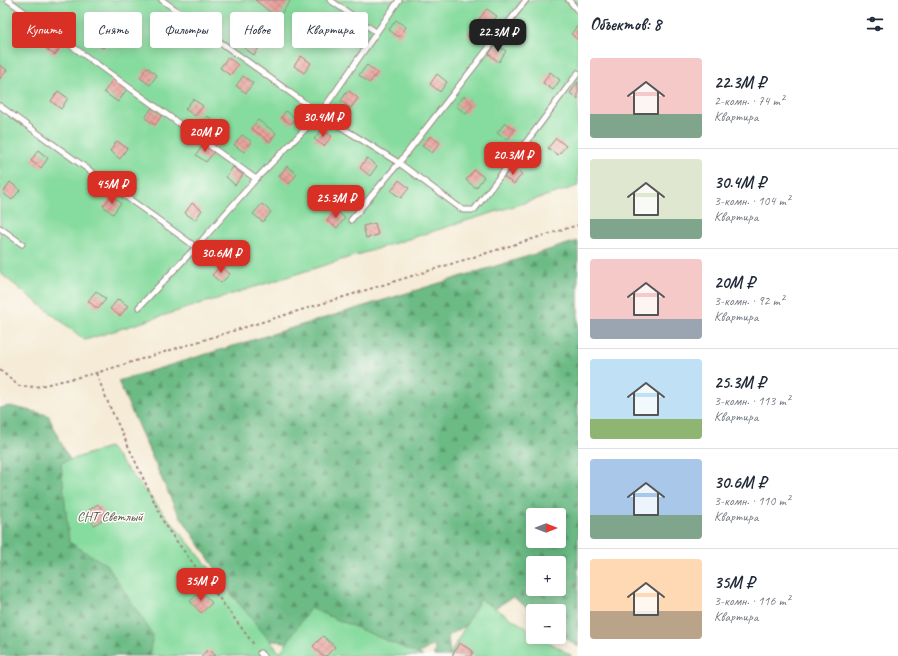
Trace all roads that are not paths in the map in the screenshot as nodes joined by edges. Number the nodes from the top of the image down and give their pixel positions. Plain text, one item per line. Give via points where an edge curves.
1 (8, 0) edge
2 (162, 0) edge
3 (330, 0) edge
4 (399, 0) edge
5 (526, 0) edge
6 (569, 0) edge
7 (578, 11) edge
8 (376, 32) junction
9 (578, 73) edge
10 (0, 106) edge
11 (320, 114) junction
12 (399, 163) junction
13 (256, 179) junction
14 (351, 220) dead end
15 (0, 228) edge
16 (22, 244) dead end
17 (196, 247) junction
18 (139, 307) dead end

1 - 13 lane
2 - 11 lane
3 - 8 lane
4 - 8 lane
5 - 12 lane
6 - 7 lane
8 - 11 lane
9 - 12 lane via 474,210 463,210
10 - 17 lane
11 - 12 lane
11 - 13 lane
12 - 14 lane
13 - 17 lane
15 - 16 lane
17 - 18 lane

